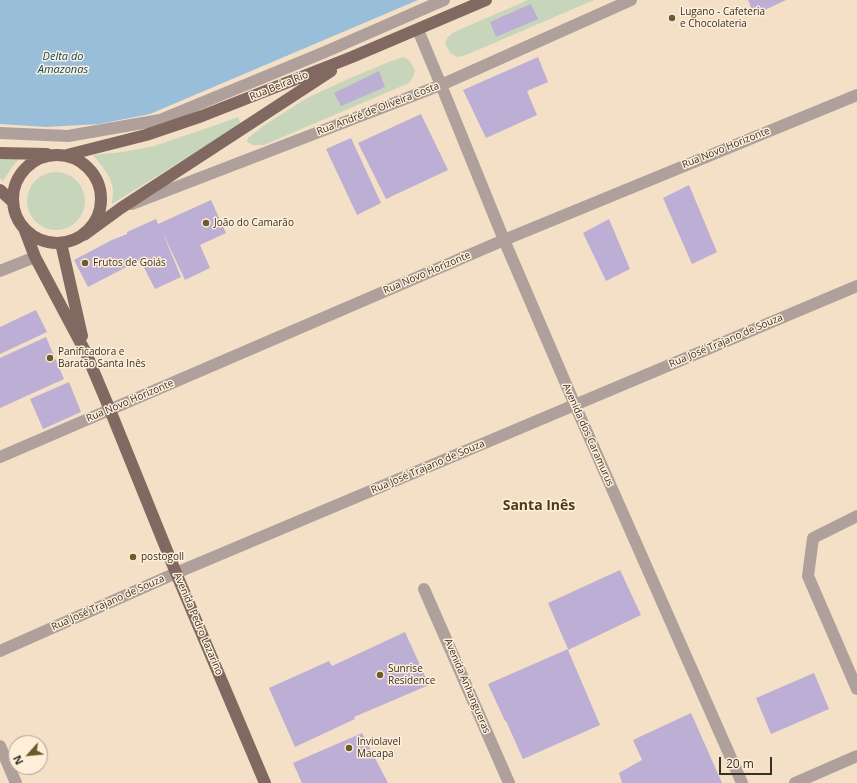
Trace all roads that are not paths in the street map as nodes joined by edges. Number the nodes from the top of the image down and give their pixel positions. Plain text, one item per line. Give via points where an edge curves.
1 (444, 0) edge
2 (486, 0) edge
3 (631, 0) edge
4 (418, 30) junction
5 (352, 57) junction
6 (441, 84) junction
7 (857, 94) edge
8 (0, 133) edge
9 (0, 153) edge
10 (52, 154) junction
11 (67, 155) junction
12 (0, 190) edge
13 (13, 202) junction
14 (121, 208) junction
15 (24, 228) junction
16 (84, 235) junction
17 (504, 240) junction
18 (61, 243) junction
19 (35, 257) junction
20 (0, 271) edge
21 (857, 286) edge
22 (86, 353) junction
23 (575, 405) junction
24 (110, 410) junction
25 (0, 457) edge
26 (857, 516) edge
27 (176, 573) junction
28 (424, 588) dead end
29 (0, 650) edge
30 (857, 690) edge
31 (0, 746) edge
32 (857, 756) edge
33 (16, 783) edge
34 (265, 783) edge
35 (509, 783) edge
36 (742, 783) edge
37 (795, 783) edge

1 - 8 street via 160,120 68,136
2 - 4 main road, Rua Beira Rio
3 - 6 street, Rua André de Oliveira Costa
4 - 5 main road, Rua Beira Rio
4 - 6 street, Avenida dos Caramurus
5 - 11 main road, Rua Beira Rio via 146,136
5 - 14 main road, Rua André de Oliveira Costa
6 - 14 street, Rua André de Oliveira Costa
6 - 17 street, Avenida dos Caramurus
7 - 17 street, Rua Novo Horizonte
9 - 10 main road
10 - 11 main road
10 - 13 main road via 39,158 19,176
11 - 16 main road via 81,161 92,170 99,183 102,197 100,212 94,225
12 - 13 main road
13 - 15 main road via 15,212
14 - 16 main road, Rua André de Oliveira Costa
15 - 18 main road via 47,242
15 - 19 main road, Avenida Pedro Lazarino
16 - 18 main road via 73,241
17 - 23 street, Avenida dos Caramurus
17 - 24 street, Rua Novo Horizonte
18 - 22 main road, Avenida Pedro Lazarino
19 - 20 street
19 - 22 main road, Avenida Pedro Lazarino
21 - 23 street, Rua José Trajano de Souza
22 - 24 main road, Avenida Pedro Lazarino
23 - 27 street, Rua José Trajano de Souza
23 - 36 street, Avenida dos Caramurus
24 - 25 street, Rua Novo Horizonte
24 - 27 main road, Avenida Pedro Lazarino
26 - 30 street via 813,538 808,576
27 - 29 street, Rua José Trajano de Souza
27 - 34 main road, Avenida Pedro Lazarino
28 - 35 street, Avenida Anhangueras
31 - 33 street
32 - 37 street

